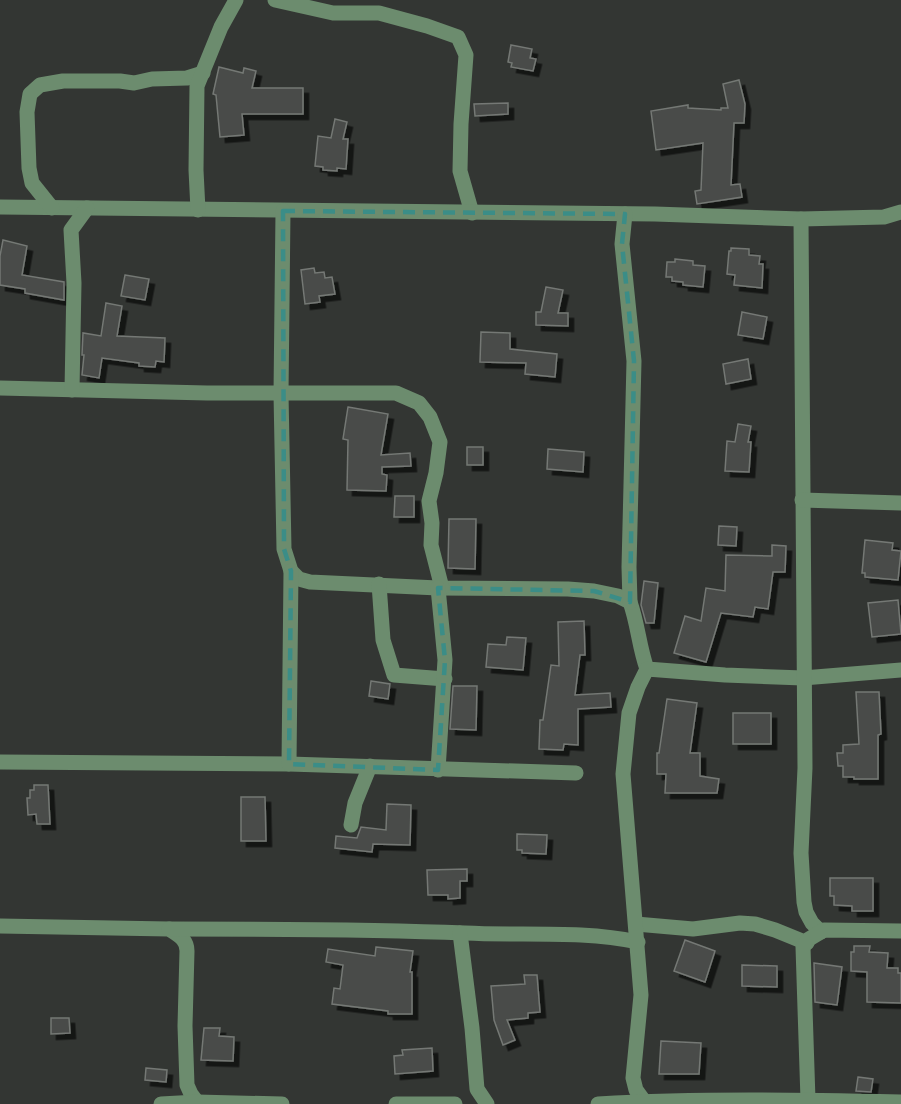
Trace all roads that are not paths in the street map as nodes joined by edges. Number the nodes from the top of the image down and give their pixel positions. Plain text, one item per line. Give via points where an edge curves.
1 (236, 0) edge
2 (275, 0) edge
3 (202, 73) junction
4 (0, 207) edge
5 (52, 208) junction
6 (87, 208) junction
7 (198, 210) junction
8 (283, 211) junction
9 (901, 212) edge
10 (472, 213) junction
11 (625, 214) junction
12 (801, 219) junction
13 (0, 388) edge
14 (72, 390) junction
15 (280, 394) junction
16 (802, 500) junction
17 (901, 503) edge
18 (291, 572) junction
19 (379, 585) junction
20 (440, 588) junction
21 (630, 602) junction
22 (647, 669) junction
23 (901, 670) edge
24 (803, 678) junction
25 (445, 679) junction
26 (0, 762) edge
27 (289, 764) junction
28 (370, 766) junction
29 (438, 770) junction
30 (576, 773) dead end
31 (351, 825) dead end
32 (636, 924) junction
33 (0, 926) edge
34 (169, 929) junction
35 (901, 931) edge
36 (821, 932) junction
37 (460, 933) junction
38 (638, 942) junction
39 (807, 943) junction
40 (807, 1100) junction
41 (644, 1101) junction
42 (197, 1102) junction
43 (742, 1102) edge
44 (901, 1102) edge
45 (161, 1104) edge
46 (273, 1104) edge
47 (282, 1104) edge
48 (396, 1104) edge
49 (455, 1104) edge
50 (487, 1104) edge
51 (598, 1104) edge

1 - 3 street
2 - 10 street via 333,13 379,13 458,37 466,55 460,171
3 - 5 street via 134,83 63,81 40,85 30,94 27,112 29,168 32,183
3 - 7 street via 196,86
4 - 5 street
5 - 6 street
6 - 7 street
6 - 14 street via 71,230
7 - 8 street
8 - 10 street
8 - 15 street
9 - 12 street via 884,217
10 - 11 street
11 - 12 street
11 - 21 street via 622,244 634,360
12 - 16 street
13 - 14 street
14 - 15 street
15 - 18 street via 284,549
15 - 20 street via 396,393 419,403 430,417 440,442 429,501 431,546
16 - 17 street
16 - 24 street
18 - 19 street via 310,582
18 - 27 street
19 - 20 street
19 - 25 street via 383,640 394,675
20 - 21 street via 594,591
20 - 25 street
21 - 22 street
22 - 24 street
22 - 32 street via 629,713 624,774
23 - 24 street
24 - 36 street via 804,902 812,923
25 - 29 street
26 - 27 street
27 - 28 street
28 - 29 street
28 - 31 street
29 - 30 street
32 - 38 street
32 - 39 street via 693,929 755,924
33 - 34 street
34 - 37 street
34 - 42 street via 187,944 187,1085
35 - 36 street
36 - 39 street
37 - 38 street via 612,936
37 - 50 street via 477,1089
38 - 41 street via 641,995 633,1078
39 - 40 street
40 - 43 street
40 - 44 street
41 - 43 street
41 - 51 street
42 - 45 street
42 - 46 street
46 - 47 street
48 - 49 street

